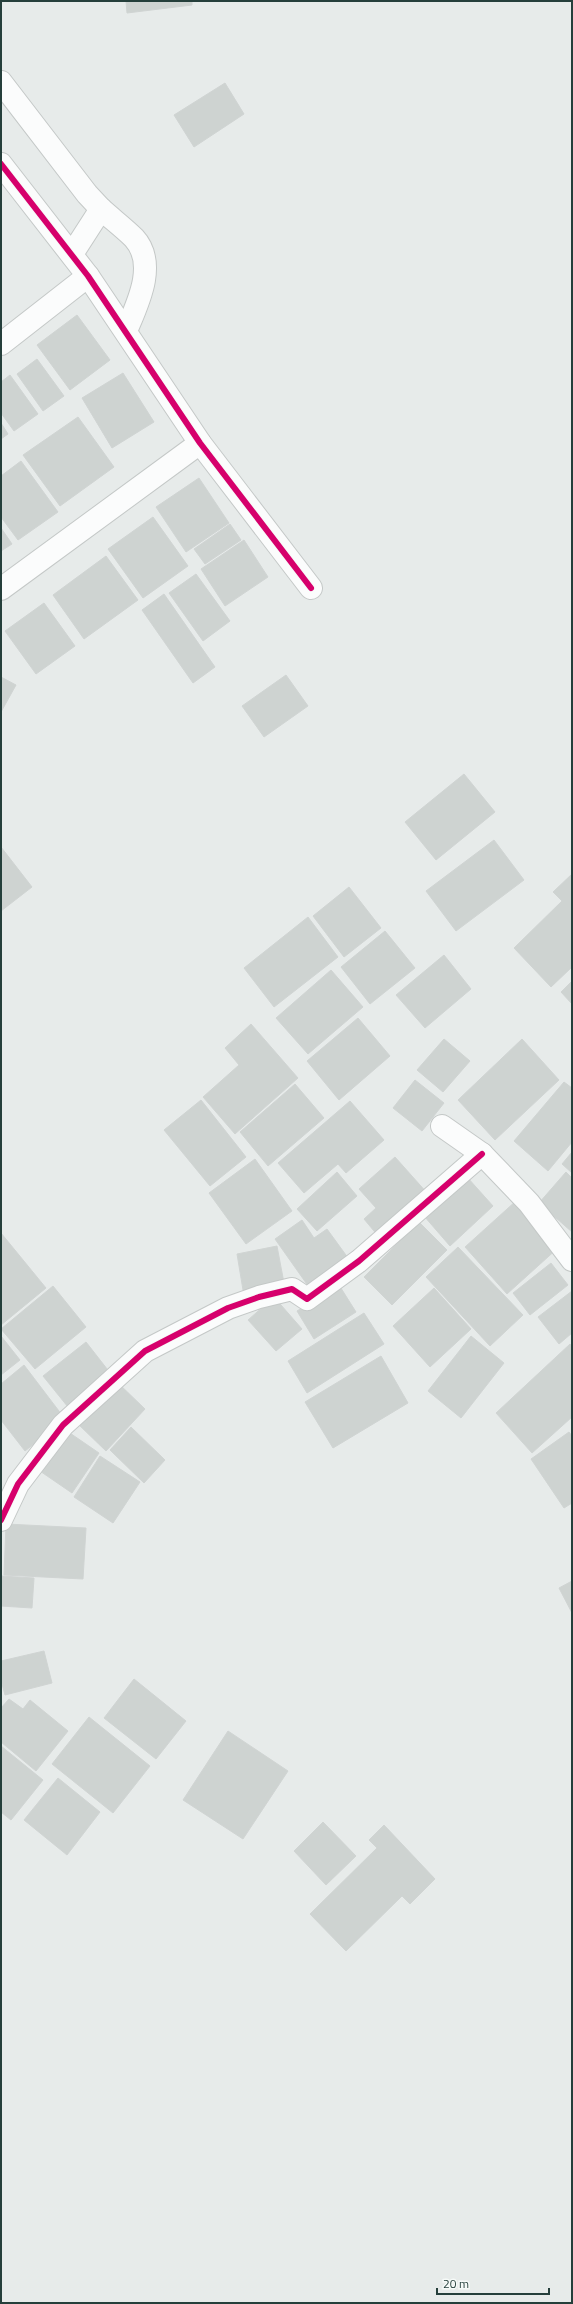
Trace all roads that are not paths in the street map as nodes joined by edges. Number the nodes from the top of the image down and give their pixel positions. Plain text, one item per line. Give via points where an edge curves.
1 (1, 82) edge
2 (1, 164) edge
3 (102, 210) junction
4 (72, 254) junction
5 (88, 276) junction
6 (126, 331) junction
7 (1, 344) edge
8 (200, 443) junction
9 (312, 588) dead end
10 (1, 589) edge
11 (442, 1126) dead end
12 (482, 1154) junction
13 (572, 1260) edge
14 (1, 1520) edge

1 - 3 street via 86,194
2 - 4 street
3 - 4 street
3 - 6 street via 134,239 142,254 142,292
4 - 5 street
5 - 6 street
5 - 7 street
6 - 8 street
8 - 9 street
8 - 10 street
11 - 12 street
12 - 13 street via 529,1203
12 - 14 street via 359,1260 307,1299 292,1289 259,1297 228,1308 145,1351 63,1425 18,1484

